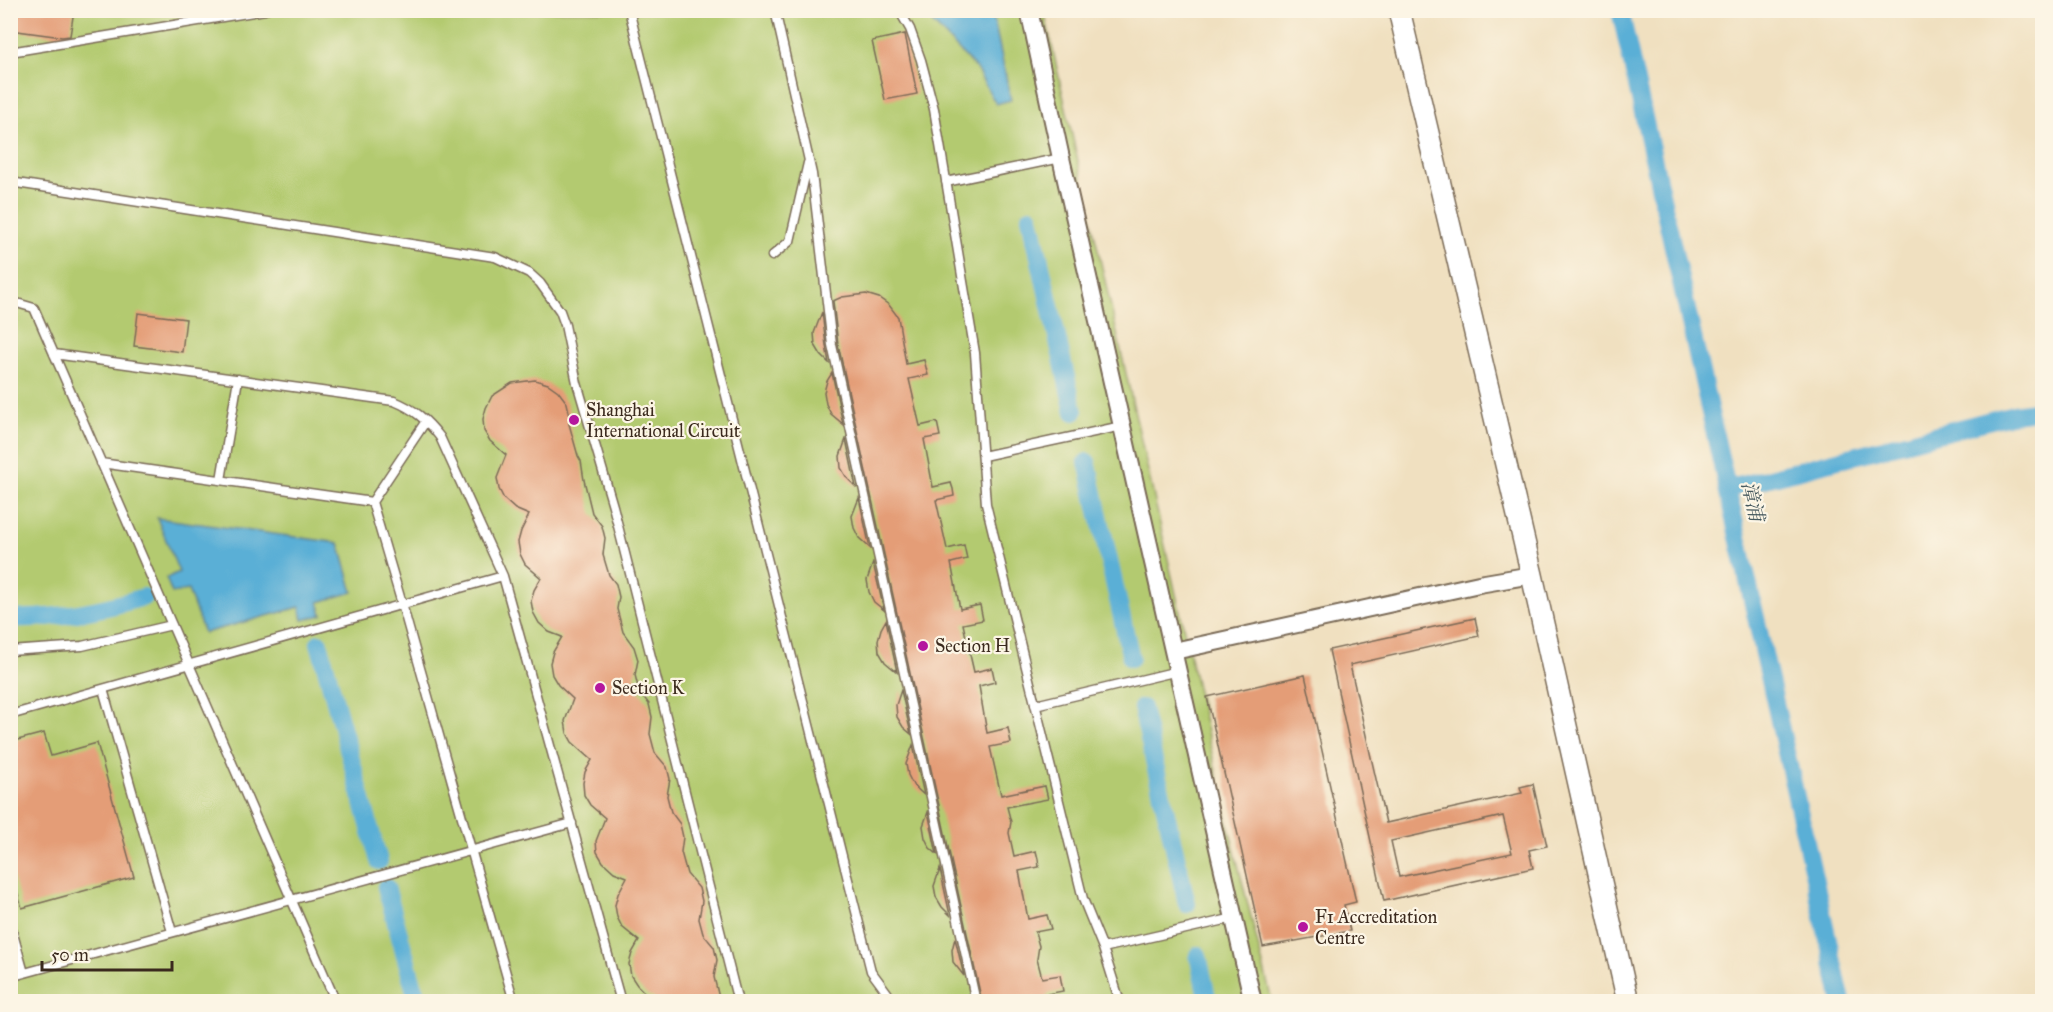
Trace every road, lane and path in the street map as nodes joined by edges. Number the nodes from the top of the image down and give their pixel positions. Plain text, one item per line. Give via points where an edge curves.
1 (265, 10) edge
2 (629, 10) edge
3 (776, 10) edge
4 (899, 10) edge
5 (1029, 10) edge
6 (1399, 10) edge
7 (10, 52) edge
8 (1061, 158) junction
9 (809, 160) junction
10 (10, 182) edge
11 (946, 182) junction
12 (772, 256) dead end
13 (10, 301) edge
14 (54, 354) junction
15 (238, 379) junction
16 (426, 421) junction
17 (1122, 426) junction
18 (982, 456) junction
19 (101, 463) junction
20 (221, 480) junction
21 (372, 502) junction
22 (1532, 575) junction
23 (503, 576) junction
24 (402, 604) junction
25 (172, 625) junction
26 (10, 651) edge
27 (1174, 651) junction
28 (189, 665) junction
29 (1179, 671) junction
30 (103, 689) junction
31 (1035, 705) junction
32 (10, 715) edge
33 (572, 823) junction
34 (472, 850) junction
35 (292, 899) junction
36 (1234, 918) junction
37 (10, 923) edge
38 (172, 932) junction
39 (1103, 948) junction
40 (24, 973) junction
41 (10, 977) edge
42 (336, 1002) edge
43 (514, 1002) edge
44 (621, 1002) edge
45 (738, 1002) edge
46 (891, 1002) edge
47 (976, 1002) edge
48 (1120, 1002) edge
49 (1253, 1002) edge
50 (1628, 1002) edge

1 - 7 lane
2 - 46 lane via 871,971
3 - 9 lane
4 - 11 lane via 921,60
5 - 8 street
6 - 22 street
8 - 11 lane
8 - 17 street
9 - 12 lane via 790,241
9 - 47 lane via 832,345
10 - 45 lane via 495,257 529,273 540,283 560,311 565,326
11 - 18 lane via 975,353
13 - 14 lane via 34,308
14 - 15 lane
14 - 19 lane
15 - 16 lane via 394,401
15 - 20 lane
16 - 21 lane
16 - 23 lane via 440,437
17 - 18 lane
17 - 27 street
18 - 31 lane via 986,504
19 - 20 lane
19 - 25 lane
20 - 21 lane
21 - 24 lane
22 - 27 street
22 - 50 street
23 - 24 lane
23 - 33 lane
24 - 28 lane
24 - 34 lane
25 - 26 lane via 82,646
25 - 28 lane
27 - 29 street
28 - 30 lane
28 - 35 lane
29 - 31 lane
29 - 36 street
30 - 32 lane
30 - 38 lane
31 - 39 lane via 1083,899
33 - 34 lane
33 - 44 lane
34 - 35 lane
34 - 43 lane
35 - 38 lane
35 - 42 lane
36 - 39 lane
36 - 49 street
37 - 40 lane
38 - 40 lane
39 - 48 lane
40 - 41 lane

